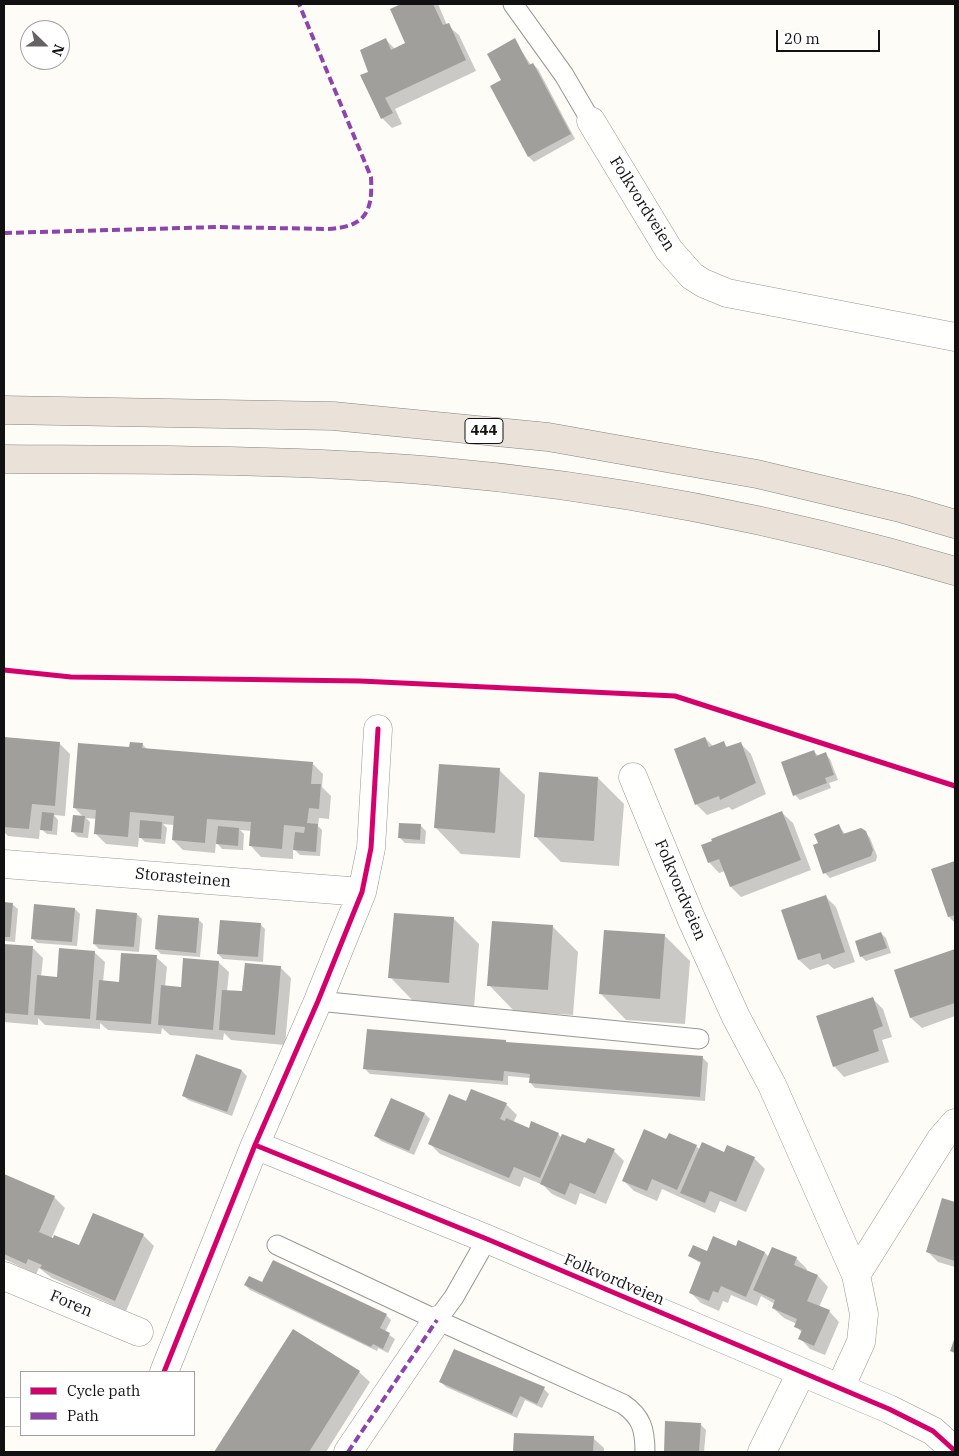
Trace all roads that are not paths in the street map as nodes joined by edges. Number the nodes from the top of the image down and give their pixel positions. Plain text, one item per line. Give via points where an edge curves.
1 (514, 4) edge
2 (591, 121) joint
3 (955, 337) edge
4 (4, 410) edge
5 (4, 459) edge
6 (955, 524) edge
7 (955, 571) edge
8 (378, 729) dead end
9 (633, 777) dead end
10 (4, 864) edge
11 (362, 892) junction
12 (318, 1002) junction
13 (700, 1039) dead end
14 (955, 1123) edge
15 (255, 1145) junction
16 (487, 1239) junction
17 (277, 1244) dead end
18 (856, 1275) junction
19 (4, 1276) edge
20 (437, 1320) junction
21 (139, 1332) dead end
22 (164, 1371) edge
23 (801, 1373) junction
24 (840, 1388) junction
25 (4, 1412) edge
26 (20, 1412) edge
27 (955, 1451) edge
28 (348, 1452) edge
29 (645, 1452) edge
30 (762, 1452) edge

1 - 2 lane, Folkvordveien via 564,75
2 - 3 street, Folkvordveien via 669,250 692,276 703,283 726,293
4 - 6 highway, 444 via 333,416 548,437 757,474
5 - 7 highway via 262,462 434,471 714,510 826,535
8 - 11 street via 371,848
9 - 18 street, Folkvordveien via 691,918 736,1017 772,1085
10 - 11 street, Storasteinen
11 - 12 street
12 - 13 lane
12 - 15 street
14 - 18 street via 941,1139
15 - 16 street, Folkvordveien
15 - 22 street
16 - 20 lane
16 - 23 street, Folkvordveien
17 - 20 lane
18 - 24 street, Folkvordveien via 864,1314 862,1342
19 - 21 street, Foren
20 - 28 street
20 - 29 lane via 636,1412 644,1429
23 - 24 street, Folkvordveien
23 - 30 street
24 - 27 street, Folkvordveien via 933,1431
25 - 26 street

